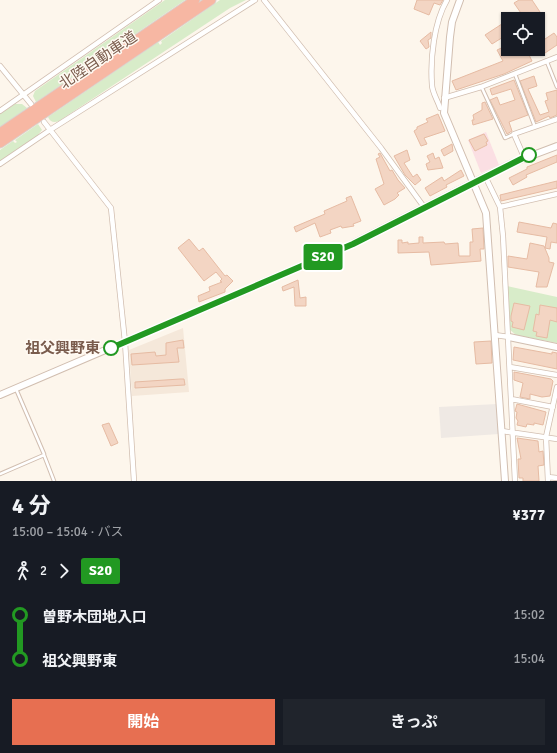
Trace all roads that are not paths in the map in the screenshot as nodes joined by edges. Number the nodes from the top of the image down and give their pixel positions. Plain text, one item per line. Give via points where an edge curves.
1 (159, 0) edge
2 (194, 0) edge
3 (211, 0) edge
4 (255, 0) edge
5 (264, 0) edge
6 (447, 0) edge
7 (460, 0) edge
8 (557, 57) edge
9 (547, 62) junction
10 (0, 66) edge
11 (515, 74) junction
12 (481, 87) junction
13 (557, 87) edge
14 (24, 95) junction
15 (444, 98) junction
16 (31, 104) dead end
17 (440, 108) dead end
18 (0, 111) edge
19 (557, 119) edge
20 (44, 122) dead end
21 (535, 127) junction
22 (50, 130) junction
23 (0, 133) edge
24 (514, 134) junction
25 (0, 143) edge
26 (557, 146) edge
27 (524, 157) junction
28 (0, 164) edge
29 (485, 176) junction
30 (474, 182) junction
31 (557, 194) edge
32 (424, 207) junction
33 (500, 208) junction
34 (495, 334) junction
35 (509, 337) junction
36 (125, 342) junction
37 (557, 347) edge
38 (510, 367) junction
39 (557, 375) edge
40 (557, 387) edge
41 (15, 389) junction
42 (0, 395) edge
43 (511, 399) junction
44 (553, 407) junction
45 (502, 431) junction
46 (512, 432) junction
47 (546, 437) junction
48 (557, 439) edge
49 (44, 454) junction
50 (0, 474) edge
51 (557, 478) edge
52 (548, 479) edge
53 (54, 481) edge
54 (134, 481) edge
55 (505, 481) edge
56 (515, 481) edge

1 - 14 street
2 - 23 highway, 北陸自動車道
3 - 25 highway, 北陸自動車道
4 - 22 street
5 - 32 street via 381,148
6 - 17 street via 436,24 432,75 432,86
7 - 15 street via 452,22
8 - 9 street
9 - 11 street
9 - 13 lane
10 - 14 street
11 - 12 street
11 - 21 lane
12 - 15 street
12 - 24 lane via 505,138
14 - 16 street
14 - 18 street
15 - 30 street via 446,119
19 - 21 street
20 - 22 street
21 - 24 street
22 - 28 street
22 - 36 street via 111,208
24 - 27 street
26 - 27 street
27 - 29 street
29 - 30 street
29 - 33 street
30 - 32 street
30 - 34 street via 486,212
31 - 33 street
32 - 36 street via 344,248
33 - 35 street
34 - 35 street
34 - 45 street
35 - 37 street
35 - 38 street
36 - 41 street
36 - 54 street
38 - 39 street
38 - 43 street
40 - 44 street
41 - 42 street
41 - 49 lane
43 - 44 street
43 - 46 street
44 - 47 street
45 - 46 street
45 - 55 street
46 - 47 street
46 - 56 street
47 - 48 street
47 - 52 street
49 - 50 lane
49 - 53 lane
51 - 52 street

